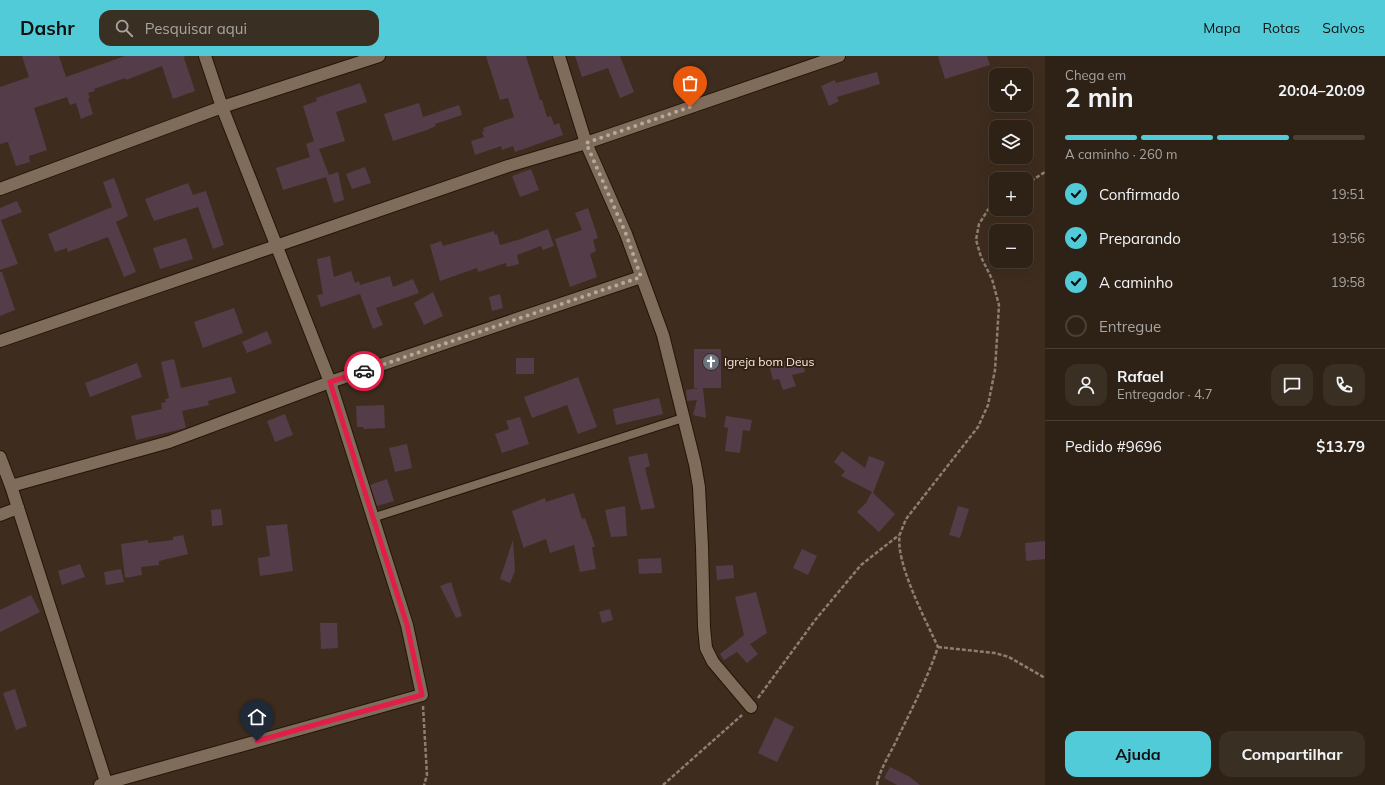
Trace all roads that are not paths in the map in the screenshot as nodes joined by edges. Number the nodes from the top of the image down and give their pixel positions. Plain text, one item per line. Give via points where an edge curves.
1 (205, 56) edge
2 (379, 56) edge
3 (559, 56) edge
4 (839, 56) edge
5 (222, 107) junction
6 (586, 143) junction
7 (0, 189) edge
8 (276, 246) junction
9 (641, 277) junction
10 (0, 341) edge
11 (330, 382) junction
12 (683, 418) junction
13 (0, 457) edge
14 (11, 486) junction
15 (18, 508) junction
16 (0, 515) edge
17 (372, 518) junction
18 (752, 707) road end
19 (103, 784) edge

1 - 5 street
2 - 5 street
3 - 6 street
4 - 6 street
5 - 7 street
5 - 8 street
6 - 8 street via 508,166
6 - 9 street via 626,234
8 - 10 street
8 - 11 street
9 - 11 street
9 - 12 street via 663,335
11 - 14 street via 169,442
11 - 17 street
12 - 17 lane
12 - 18 street via 699,487 706,648 713,662
13 - 14 street
14 - 15 street
15 - 16 street
15 - 19 street
17 - 19 street via 407,625 422,695

